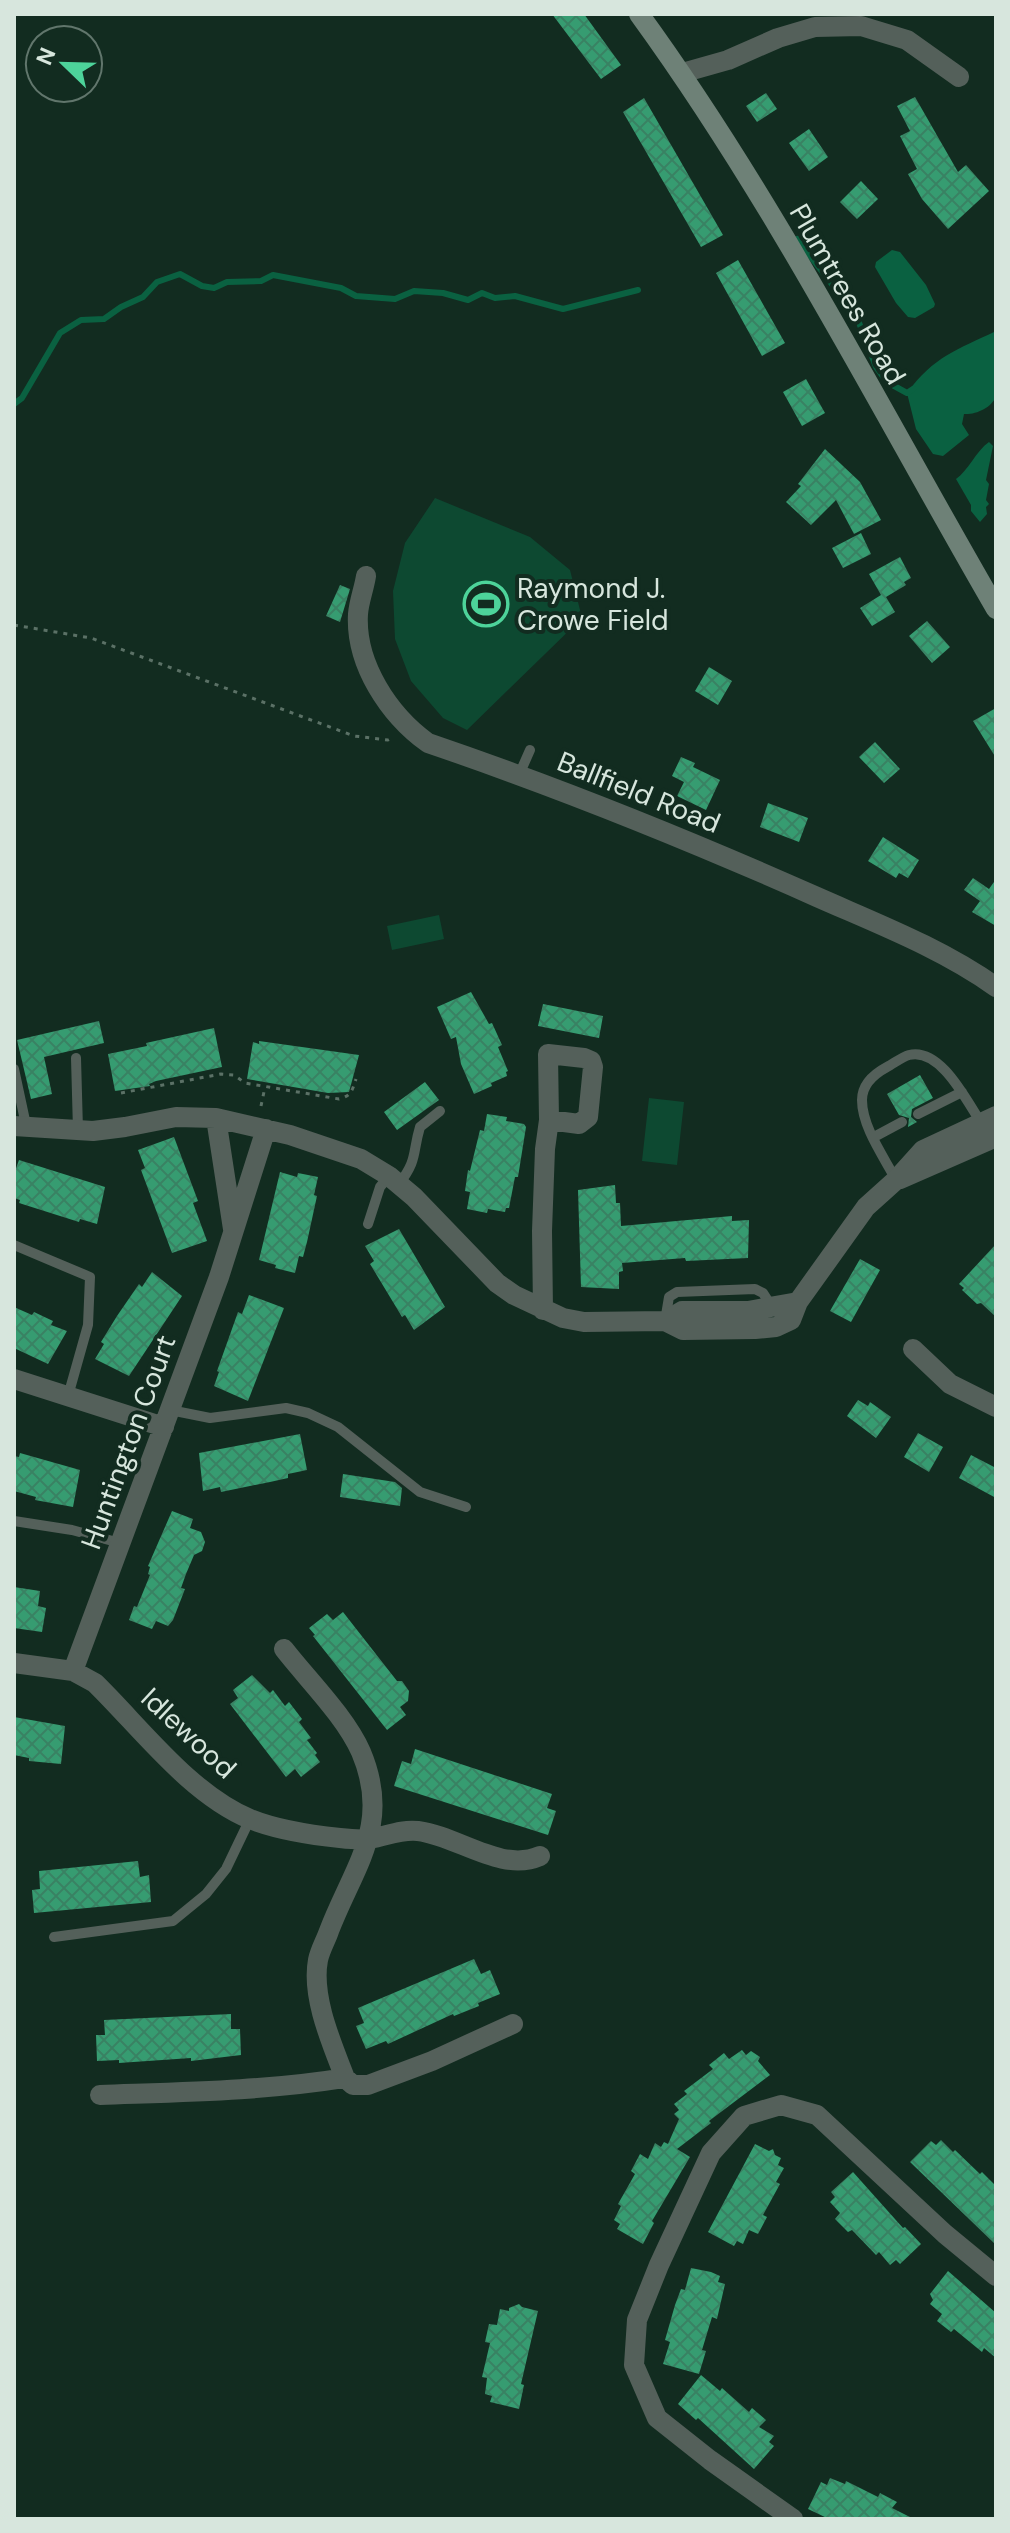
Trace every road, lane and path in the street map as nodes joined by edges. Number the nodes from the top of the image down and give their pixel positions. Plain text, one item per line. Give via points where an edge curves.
1 (639, 14) edge
2 (682, 73) junction
3 (959, 77) dead end
4 (366, 576) dead end
5 (996, 609) edge
6 (14, 625) edge
7 (407, 728) junction
8 (530, 750) dead end
9 (519, 775) junction
10 (996, 987) edge
11 (76, 1058) dead end
12 (14, 1069) edge
13 (356, 1079) dead end
14 (265, 1087) junction
15 (962, 1092) junction
16 (121, 1093) dead end
17 (261, 1106) dead end
18 (440, 1111) dead end
19 (918, 1114) dead end
20 (216, 1118) junction
21 (549, 1120) dead end
22 (902, 1122) dead end
23 (20, 1126) edge
24 (991, 1128) edge
25 (266, 1129) junction
26 (78, 1130) junction
27 (874, 1137) junction
28 (394, 1180) junction
29 (896, 1180) junction
30 (368, 1224) dead end
31 (234, 1233) junction
32 (14, 1245) edge
33 (798, 1302) junction
34 (543, 1310) junction
35 (665, 1321) junction
36 (913, 1349) dead end
37 (14, 1379) edge
38 (68, 1396) junction
39 (996, 1407) edge
40 (167, 1418) junction
41 (466, 1507) dead end
42 (14, 1521) edge
43 (120, 1543) junction
44 (284, 1649) dead end
45 (14, 1663) edge
46 (73, 1671) junction
47 (250, 1819) junction
48 (368, 1839) junction
49 (540, 1856) dead end
50 (54, 1937) dead end
51 (513, 2024) dead end
52 (345, 2078) junction
53 (100, 2095) dead end
54 (996, 2276) edge
55 (793, 2519) edge

1 - 2 main road, Plumtrees Road
2 - 3 street via 815,27 861,26 907,40
2 - 5 main road, Plumtrees Road via 816,291
4 - 7 street, Ballfield Road via 359,637 385,702
6 - 7 path via 91,638 354,736 388,740
7 - 9 street, Ballfield Road via 428,743
8 - 9 lane
9 - 10 street, Ballfield Road via 925,945
11 - 26 lane
12 - 23 lane
13 - 14 path via 348,1098 339,1099
14 - 16 path via 221,1074
14 - 17 path
15 - 19 lane
15 - 24 lane
15 - 27 lane via 941,1065 926,1055 909,1055 877,1072 863,1088 862,1103
18 - 28 lane via 420,1127 416,1157
20 - 25 street
20 - 26 street via 176,1117
20 - 31 street, Huntington Court
21 - 34 street
22 - 27 lane
23 - 26 street
24 - 29 street via 923,1150
25 - 28 street via 361,1159
25 - 31 street, Huntington Court
27 - 29 lane
28 - 30 lane via 380,1187
28 - 34 street via 497,1283
29 - 33 street via 866,1207
31 - 40 street, Huntington Court
32 - 38 lane via 90,1277 88,1325
33 - 35 street via 748,1311 682,1311
33 - 35 street via 791,1320 776,1327 683,1330
34 - 35 street via 584,1322
36 - 39 street via 950,1384
37 - 38 street
38 - 40 street
40 - 41 lane via 286,1408 308,1413 338,1427 420,1492
40 - 43 street, Huntington Court
42 - 43 lane
43 - 46 street, Huntington Court
44 - 48 street via 360,1751 374,1811
45 - 46 street
46 - 47 street, Idlewood via 95,1683 205,1792
47 - 48 street, Idlewood via 341,1839
47 - 50 lane via 226,1869 173,1921
48 - 49 street, Idlewood via 419,1831 500,1857 526,1862
48 - 52 street via 318,1960 320,2002
51 - 52 street via 368,2085 353,2085
52 - 53 street via 226,2091
54 - 55 street via 817,2115 781,2105 744,2116 711,2153 637,2320 634,2365 657,2418

